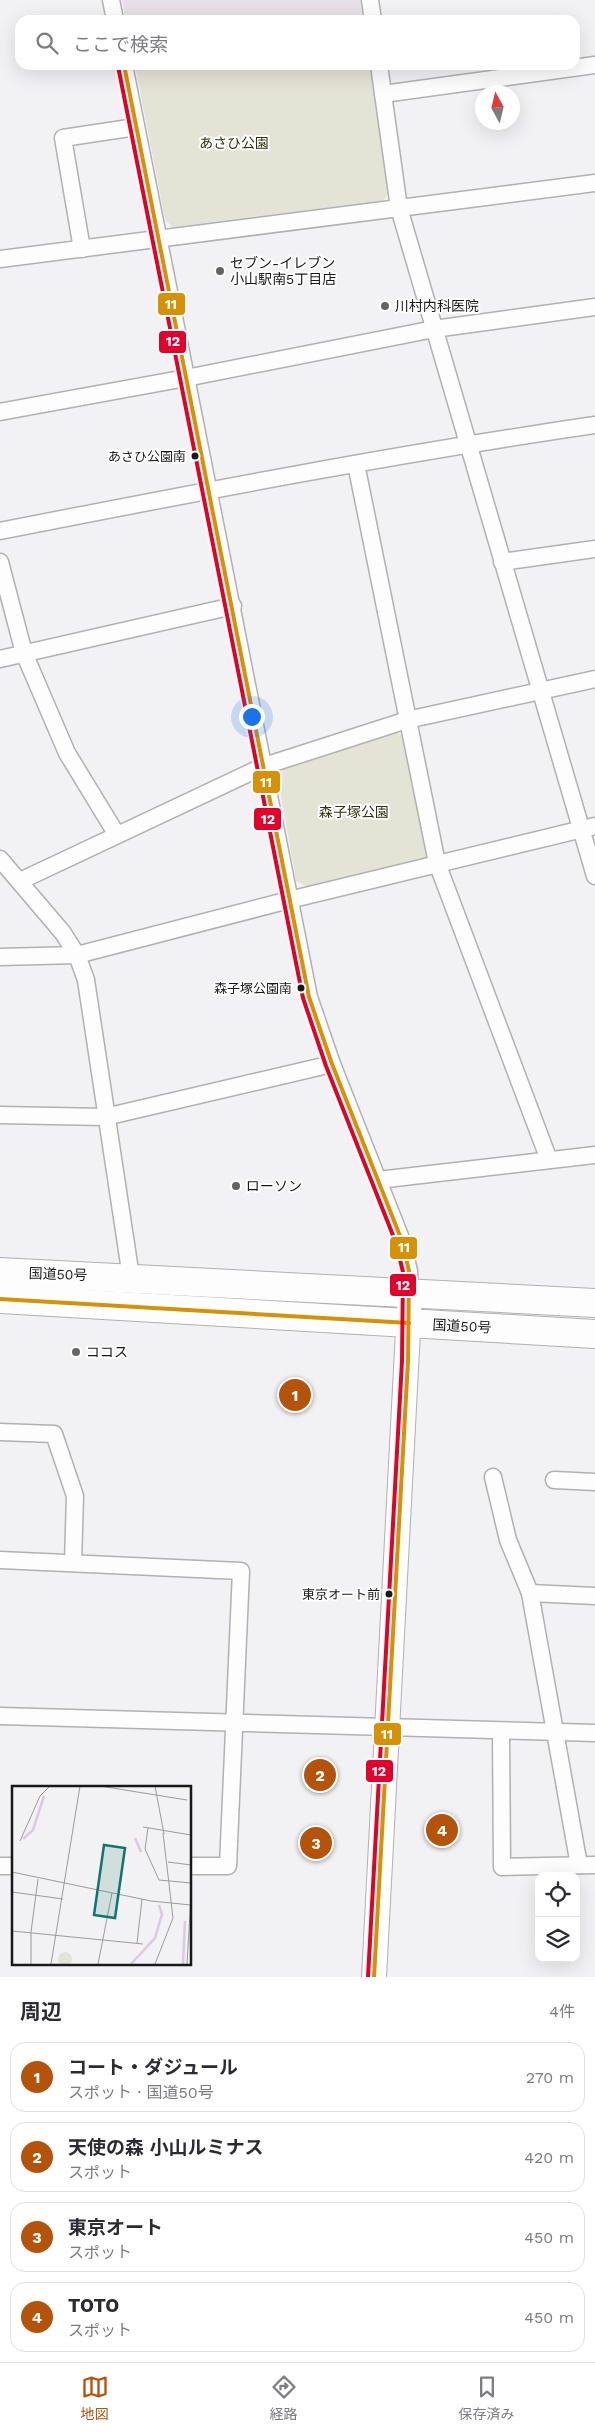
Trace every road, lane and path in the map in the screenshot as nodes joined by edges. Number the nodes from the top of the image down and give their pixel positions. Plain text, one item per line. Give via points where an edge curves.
1 (111, 0) edge
2 (370, 0) edge
3 (114, 15) edge
4 (372, 15) edge
5 (595, 65) edge
6 (580, 67) edge
7 (125, 70) edge
8 (380, 70) edge
9 (559, 70) edge
10 (384, 94) junction
11 (136, 127) junction
12 (595, 183) edge
13 (399, 208) junction
14 (158, 239) junction
15 (82, 249) junction
16 (0, 260) edge
17 (595, 306) edge
18 (434, 329) junction
19 (186, 378) junction
20 (0, 412) edge
21 (595, 425) edge
22 (469, 444) junction
23 (356, 464) junction
24 (210, 490) junction
25 (0, 531) edge
26 (595, 549) edge
27 (0, 562) edge
28 (502, 562) junction
29 (233, 606) junction
30 (24, 654) junction
31 (0, 659) edge
32 (595, 679) edge
33 (542, 690) junction
34 (407, 720) junction
35 (264, 766) junction
36 (588, 828) edge
37 (117, 835) junction
38 (0, 859) edge
39 (437, 863) junction
40 (595, 876) edge
41 (20, 881) junction
42 (289, 900) junction
43 (78, 955) junction
44 (0, 957) edge
45 (332, 1064) junction
46 (0, 1115) edge
47 (105, 1117) junction
48 (595, 1155) edge
49 (549, 1160) junction
50 (378, 1180) junction
51 (0, 1272) edge
52 (131, 1277) junction
53 (410, 1292) junction
54 (0, 1300) edge
55 (595, 1303) edge
56 (409, 1324) junction
57 (595, 1334) edge
58 (0, 1432) edge
59 (493, 1477) dead end
60 (554, 1480) dead end
61 (595, 1482) edge
62 (0, 1560) edge
63 (73, 1563) junction
64 (530, 1593) junction
65 (595, 1596) edge
66 (0, 1716) edge
67 (235, 1722) junction
68 (387, 1727) junction
69 (501, 1731) junction
70 (554, 1732) junction
71 (595, 1734) edge
72 (587, 1865) edge
73 (191, 1866) edge
74 (374, 1977) edge

1 - 3 street
2 - 4 street
5 - 6 street
7 - 11 street
8 - 10 street
9 - 10 street
10 - 13 street
11 - 14 street
11 - 15 street via 63,138
12 - 13 street
13 - 14 street
13 - 18 street
14 - 15 street
14 - 19 street
15 - 16 street
17 - 18 street
18 - 19 street
18 - 22 street
19 - 20 street
19 - 24 street
21 - 22 street
22 - 23 street
22 - 28 street
23 - 24 street
23 - 34 street
24 - 25 street
24 - 29 street
26 - 28 street
27 - 30 street
28 - 33 street
29 - 30 street
29 - 35 street
30 - 31 street
30 - 37 street via 67,753
32 - 33 street
33 - 34 street
33 - 36 street
34 - 35 street
34 - 39 street
35 - 37 street
35 - 42 street
36 - 39 street
36 - 40 street
37 - 41 street
38 - 41 street
39 - 42 street
39 - 49 street
41 - 43 street via 64,933
42 - 43 street
42 - 45 street via 309,997
43 - 44 street
43 - 47 street via 91,1007
45 - 47 street
45 - 50 street
46 - 47 street
47 - 52 street
48 - 49 street
49 - 50 street
50 - 53 street via 402,1241
51 - 52 highway, 国道50号
52 - 53 highway, 国道50号
53 - 55 highway, 国道50号
53 - 56 street
54 - 56 highway, 国道50号
56 - 57 highway, 国道50号
56 - 68 street
58 - 63 street via 54,1434 75,1496
59 - 64 street via 508,1540
60 - 61 street
62 - 63 street
63 - 67 street via 241,1571
64 - 65 street
64 - 70 street
66 - 67 street
67 - 68 street
67 - 73 street via 228,1866
68 - 69 street
68 - 74 street
69 - 70 street
69 - 72 street via 502,1867
70 - 71 street
70 - 72 street

